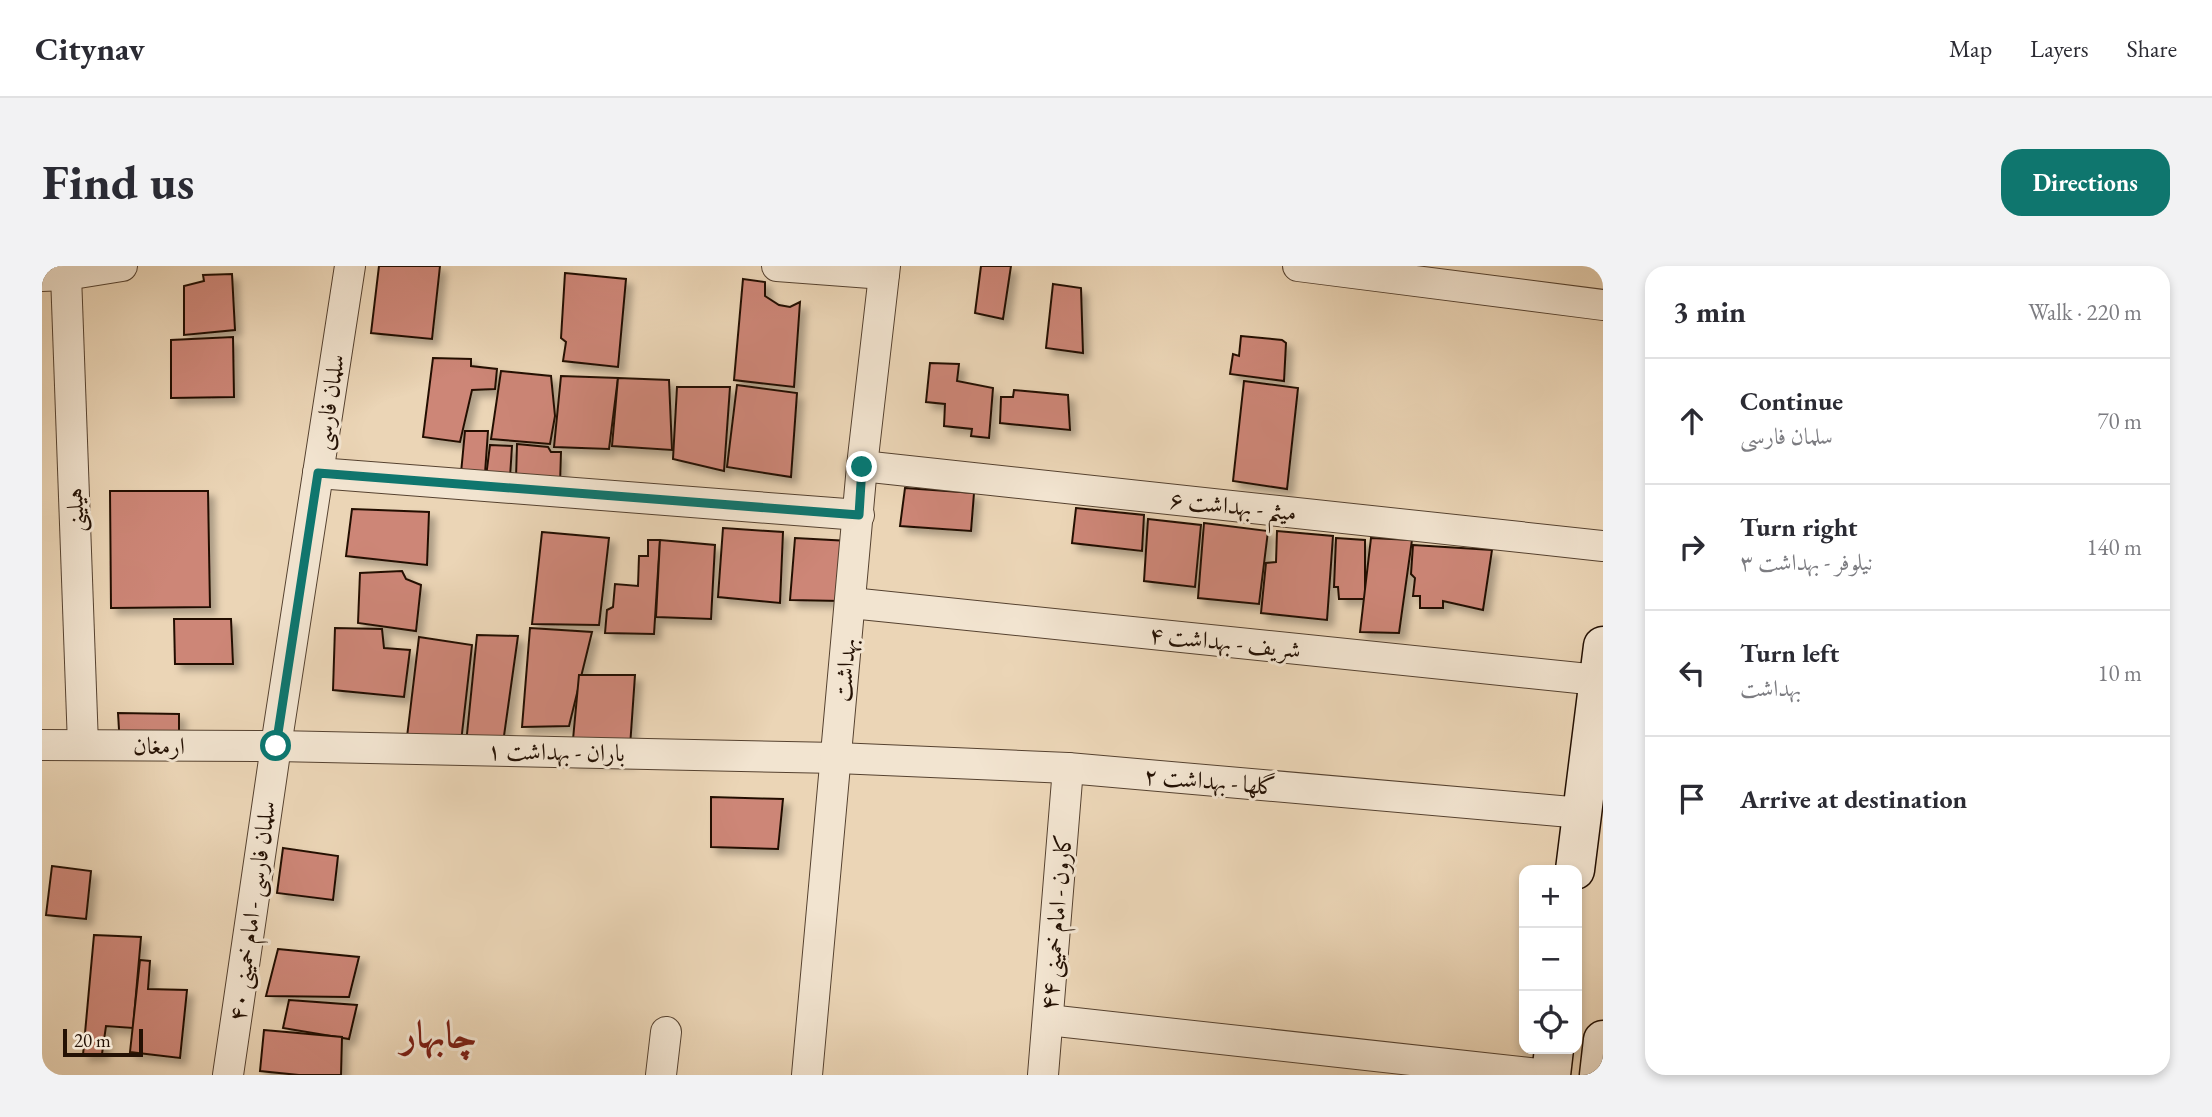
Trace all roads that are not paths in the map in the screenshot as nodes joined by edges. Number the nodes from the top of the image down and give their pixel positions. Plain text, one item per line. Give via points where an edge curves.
1 (122, 266) edge
2 (350, 266) edge
3 (777, 266) edge
4 (1298, 266) edge
5 (885, 270) edge
6 (54, 276) edge
7 (1603, 304) edge
8 (862, 467) junction
9 (318, 473) junction
10 (859, 515) junction
11 (1603, 546) edge
12 (851, 603) junction
13 (1601, 663) edge
14 (42, 745) edge
15 (83, 745) junction
16 (276, 746) junction
17 (837, 758) junction
18 (1068, 768) junction
19 (1582, 813) junction
20 (1576, 865) edge
21 (1048, 1020) junction
22 (666, 1032) dead end
23 (1582, 1034) edge
24 (1603, 1038) edge
25 (1553, 1054) edge
26 (228, 1075) edge
27 (662, 1075) edge
28 (807, 1075) edge
29 (1043, 1075) edge
30 (1549, 1075) edge
31 (1599, 1075) edge

1 - 6 street
2 - 9 street, سلمان فارسی
3 - 5 street
4 - 7 street
5 - 8 street, بهداشت
6 - 15 street, هیلینی
8 - 10 street, بهداشت
8 - 11 street, میثم - بهداشت ۶
9 - 10 street
9 - 16 street, سلمان فارسی
10 - 12 street, بهداشت
12 - 13 street, شریف - بهداشت ۴
12 - 17 street, بهداشت
13 - 19 main road
14 - 15 street, ارمغان
15 - 16 street, ارمغان
16 - 17 street, باران - بهداشت ۱
16 - 26 street, سلمان فارسی - امام خمینی ۴۰
17 - 18 street, گلها - بهداشت ۲
17 - 28 street, بهداشت
18 - 19 street, گلها - بهداشت ۲
18 - 21 street, کارون - امام خمینی ۴۴
19 - 20 main road
21 - 29 street, کارون - امام خمینی ۴۴
21 - 30 street
22 - 27 street
23 - 24 main road
24 - 31 main road
25 - 30 main road

